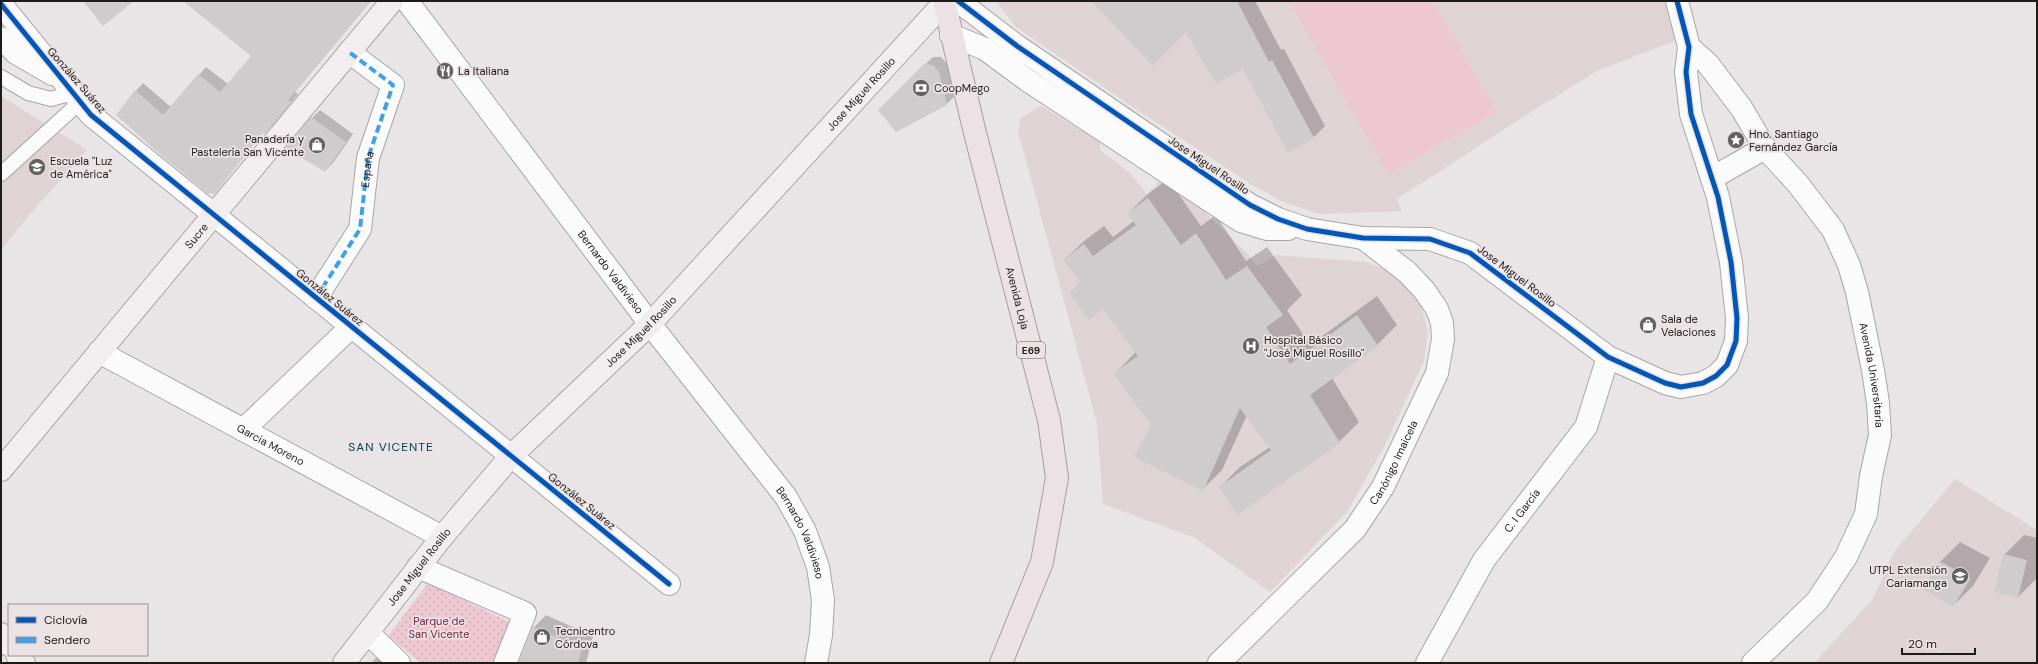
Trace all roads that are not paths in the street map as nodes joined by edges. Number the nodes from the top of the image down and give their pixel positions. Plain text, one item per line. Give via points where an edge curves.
1 (392, 1) edge
2 (407, 1) edge
3 (1677, 1) edge
4 (949, 2) edge
5 (1, 4) edge
6 (951, 35) junction
7 (1, 38) edge
8 (1689, 47) junction
9 (349, 52) junction
10 (1, 77) edge
11 (76, 97) junction
12 (1766, 148) junction
13 (1, 174) edge
14 (1712, 178) junction
15 (213, 215) junction
16 (1308, 229) junction
17 (1363, 238) junction
18 (316, 298) junction
19 (650, 324) junction
20 (351, 327) junction
21 (99, 352) junction
22 (1608, 357) junction
23 (243, 430) junction
24 (511, 456) junction
25 (1, 470) edge
26 (442, 537) junction
27 (418, 567) junction
28 (669, 584) dead end
29 (368, 632) junction
30 (1, 634) edge
31 (8, 644) edge
32 (344, 663) edge
33 (399, 663) edge
34 (505, 663) edge
35 (816, 663) edge
36 (1001, 663) edge
37 (1219, 663) edge
38 (1427, 663) edge
39 (1753, 663) edge

1 - 9 main road, Sucre
2 - 19 street, Bernardo Valdivieso
3 - 8 street
4 - 6 main road, Avenida Loja / E69
4 - 16 street, Jose Miguel Rosillo via 1250,205 1278,219
4 - 19 main road, Jose Miguel Rosillo
5 - 11 street, González Suárez
6 - 16 street via 985,49 1027,80 1242,221 1267,229
6 - 36 main road, Avenida Loja / E69 via 1049,420 1056,478 1042,562
7 - 11 street, González Suárez via 16,53
8 - 12 street, Avenida Universitaria via 1708,64 1742,109
8 - 14 street, Jose Miguel Rosillo via 1686,72 1691,114
9 - 15 main road, Sucre
9 - 18 street, España via 393,85 368,158 360,229
10 - 11 lane via 28,93 51,98
11 - 13 lane
11 - 15 street, González Suárez
12 - 14 street
12 - 39 street, Avenida Universitaria via 1798,184 1833,230 1849,265 1874,370 1880,434 1866,514 1846,557 1816,601
14 - 22 street, Jose Miguel Rosillo via 1731,262 1737,318 1736,340 1727,365 1716,376 1703,383 1681,386 1665,382
15 - 18 street, González Suárez
15 - 21 main road, Sucre
16 - 17 street, Jose Miguel Rosillo
17 - 22 street, Jose Miguel Rosillo via 1430,239 1470,253
17 - 37 street, Canónigo Imaicela via 1407,272 1437,309 1442,323 1443,339 1437,373 1383,487 1355,529
18 - 20 street, González Suárez
19 - 24 main road, Jose Miguel Rosillo
19 - 35 street, Bernardo Valdivieso via 786,497 805,531 818,567 823,600
20 - 23 street
20 - 24 street, González Suárez
21 - 23 street, Garcia Moreno
21 - 25 main road, Sucre
22 - 38 street, C. I García via 1586,427 1484,560
23 - 26 street, Garcia Moreno
24 - 26 main road, Jose Miguel Rosillo
24 - 28 street, González Suárez
26 - 27 main road, Jose Miguel Rosillo
27 - 29 main road, Jose Miguel Rosillo
27 - 34 street via 525,613
29 - 32 main road, Jose Miguel Rosillo
29 - 33 street
30 - 31 main road

